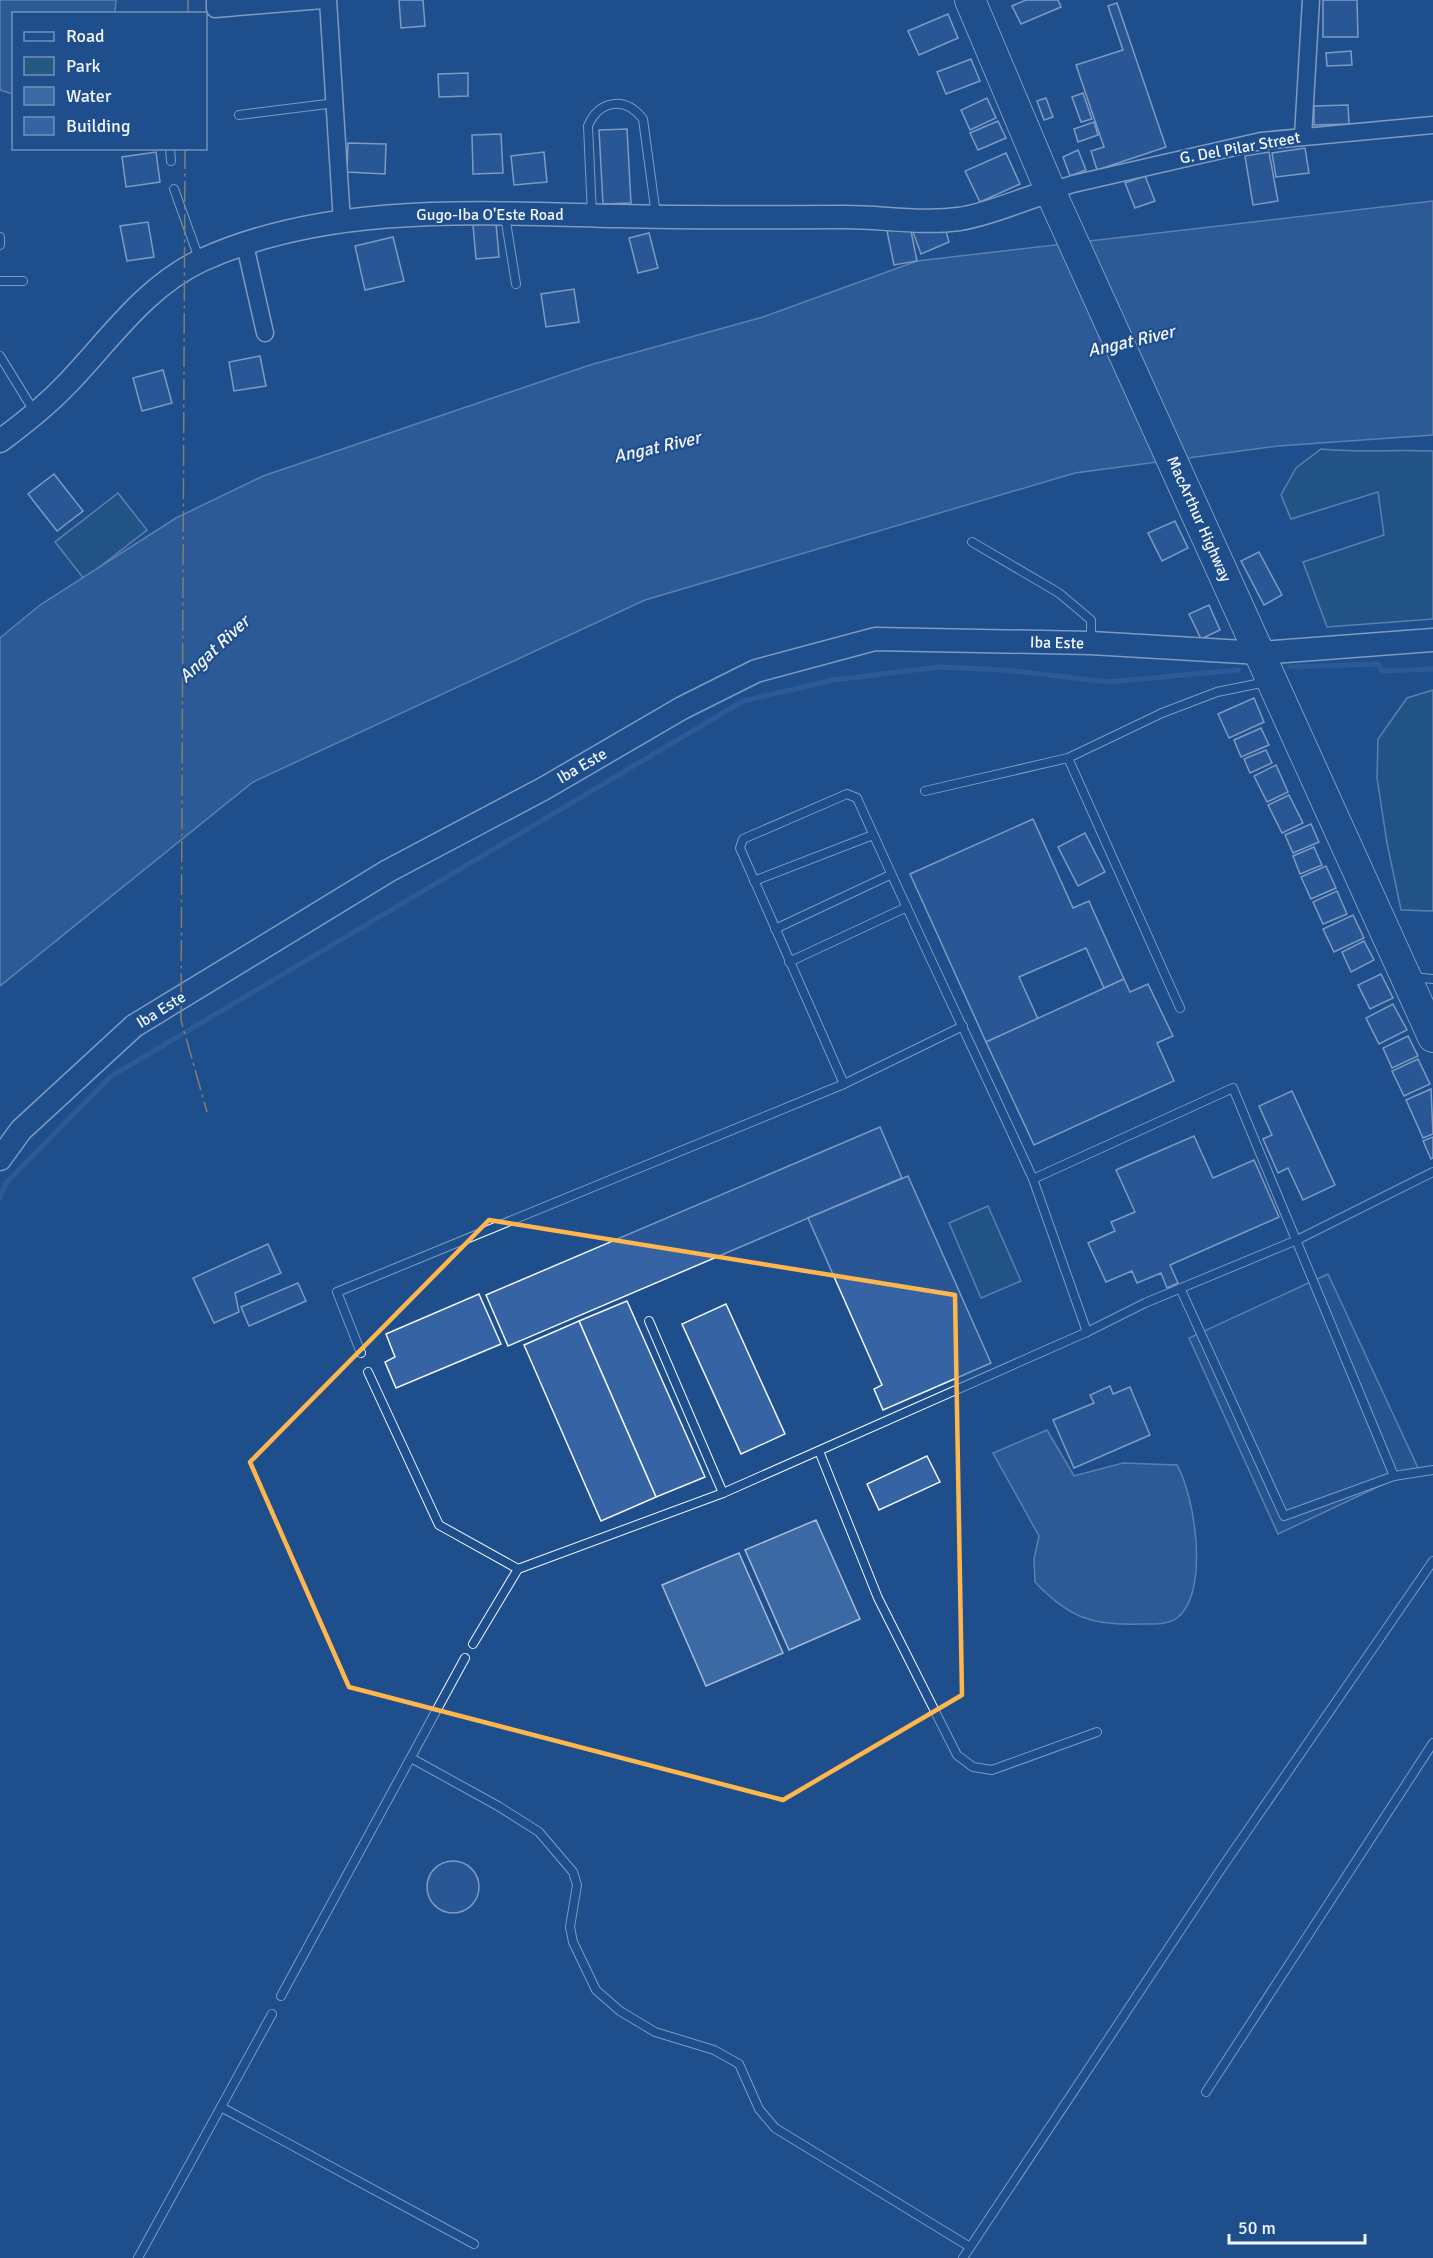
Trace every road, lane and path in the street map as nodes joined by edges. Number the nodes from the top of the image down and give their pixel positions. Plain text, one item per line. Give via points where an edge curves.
1 (215, 0) edge
2 (322, 0) edge
3 (328, 0) edge
4 (970, 0) edge
5 (1311, 0) edge
6 (336, 103) junction
7 (239, 115) dead end
8 (1433, 125) edge
9 (1304, 136) junction
10 (170, 150) edge
11 (171, 161) dead end
12 (174, 189) dead end
13 (1054, 198) junction
14 (505, 213) junction
15 (592, 216) junction
16 (656, 217) junction
17 (342, 222) junction
18 (0, 237) edge
19 (0, 245) edge
20 (245, 245) junction
21 (201, 261) junction
22 (23, 280) dead end
23 (0, 281) edge
24 (516, 284) dead end
25 (265, 333) dead end
26 (0, 356) edge
27 (38, 412) junction
28 (0, 441) edge
29 (972, 542) dead end
30 (1433, 640) edge
31 (1091, 643) junction
32 (1260, 653) junction
33 (1272, 681) junction
34 (1068, 758) junction
35 (925, 791) dead end
36 (873, 834) junction
37 (890, 875) junction
38 (754, 881) junction
39 (907, 907) junction
40 (775, 929) junction
41 (789, 962) junction
42 (1419, 978) edge
43 (1180, 1008) dead end
44 (963, 1026) junction
45 (1433, 1037) edge
46 (844, 1084) junction
47 (0, 1160) edge
48 (1433, 1172) edge
49 (1033, 1179) junction
50 (1297, 1240) junction
51 (1181, 1290) junction
52 (649, 1322) dead end
53 (1087, 1332) junction
54 (361, 1353) dead end
55 (368, 1372) dead end
56 (819, 1451) junction
57 (1433, 1470) edge
58 (1394, 1476) junction
59 (723, 1493) junction
60 (1433, 1561) edge
61 (518, 1569) junction
62 (473, 1644) dead end
63 (465, 1658) dead end
64 (1096, 1732) dead end
65 (1433, 1743) edge
66 (411, 1758) junction
67 (281, 1996) dead end
68 (272, 2014) dead end
69 (1206, 2092) dead end
70 (221, 2107) junction
71 (474, 2244) dead end
72 (970, 2247) junction
73 (138, 2258) edge
74 (963, 2258) edge

1 - 2 street via 215,9
3 - 6 street
4 - 13 highway, MacArthur Highway
5 - 9 street
6 - 7 lane
6 - 17 street
8 - 9 street, G. Del Pilar Street
9 - 13 street, G. Del Pilar Street via 1187,157
10 - 11 lane
12 - 21 lane
13 - 16 street, Gugo-Iba O'Este Road via 961,219 927,221
13 - 32 highway, MacArthur Highway
14 - 15 street, Gugo-Iba O'Este Road
14 - 17 street, Gugo-Iba O'Este Road
14 - 24 lane
15 - 16 street, Gugo-Iba O'Este Road
15 - 16 lane via 588,126 594,112 623,104 643,119
17 - 20 street, Gugo-Iba O'Este Road
18 - 19 lane
20 - 21 street, Gugo-Iba O'Este Road
20 - 25 street
21 - 27 street, Gugo-Iba O'Este Road via 151,294
22 - 23 lane
26 - 27 lane via 28,404
27 - 28 street, Gugo-Iba O'Este Road
29 - 31 lane via 1059,593 1091,620
30 - 32 street, Iba Este
31 - 32 street, Iba Este
31 - 47 street, Iba Este via 875,639 756,671 388,871 134,1026 21,1130
32 - 33 highway, MacArthur Highway
33 - 34 lane via 1217,692 1162,712
33 - 42 highway, MacArthur Highway
34 - 35 lane
34 - 43 lane
36 - 37 lane
36 - 38 lane
36 - 38 lane via 857,798 847,794 743,839 740,848
37 - 39 lane
37 - 40 lane
38 - 40 lane
39 - 41 lane
39 - 44 lane
40 - 41 lane
41 - 46 lane
42 - 45 highway, MacArthur Highway
44 - 46 lane
44 - 49 lane
46 - 54 lane via 337,1292
48 - 50 lane
49 - 50 lane via 1233,1088
49 - 53 lane
50 - 51 lane
50 - 58 lane
51 - 53 lane
51 - 58 lane via 1284,1516
52 - 59 lane
53 - 56 lane
55 - 61 lane via 439,1525
56 - 59 lane
56 - 64 lane via 878,1598 957,1755 973,1767 992,1770
57 - 58 lane
59 - 61 lane
60 - 72 lane via 1221,1869
61 - 62 lane
63 - 66 lane
65 - 69 lane
66 - 67 lane
66 - 72 lane via 539,1832 573,1872 577,1885 570,1927 573,1942 596,1990 620,2012 655,2032 714,2050 739,2064 759,2109 776,2128
68 - 70 lane
70 - 71 lane
70 - 73 lane
72 - 74 lane

